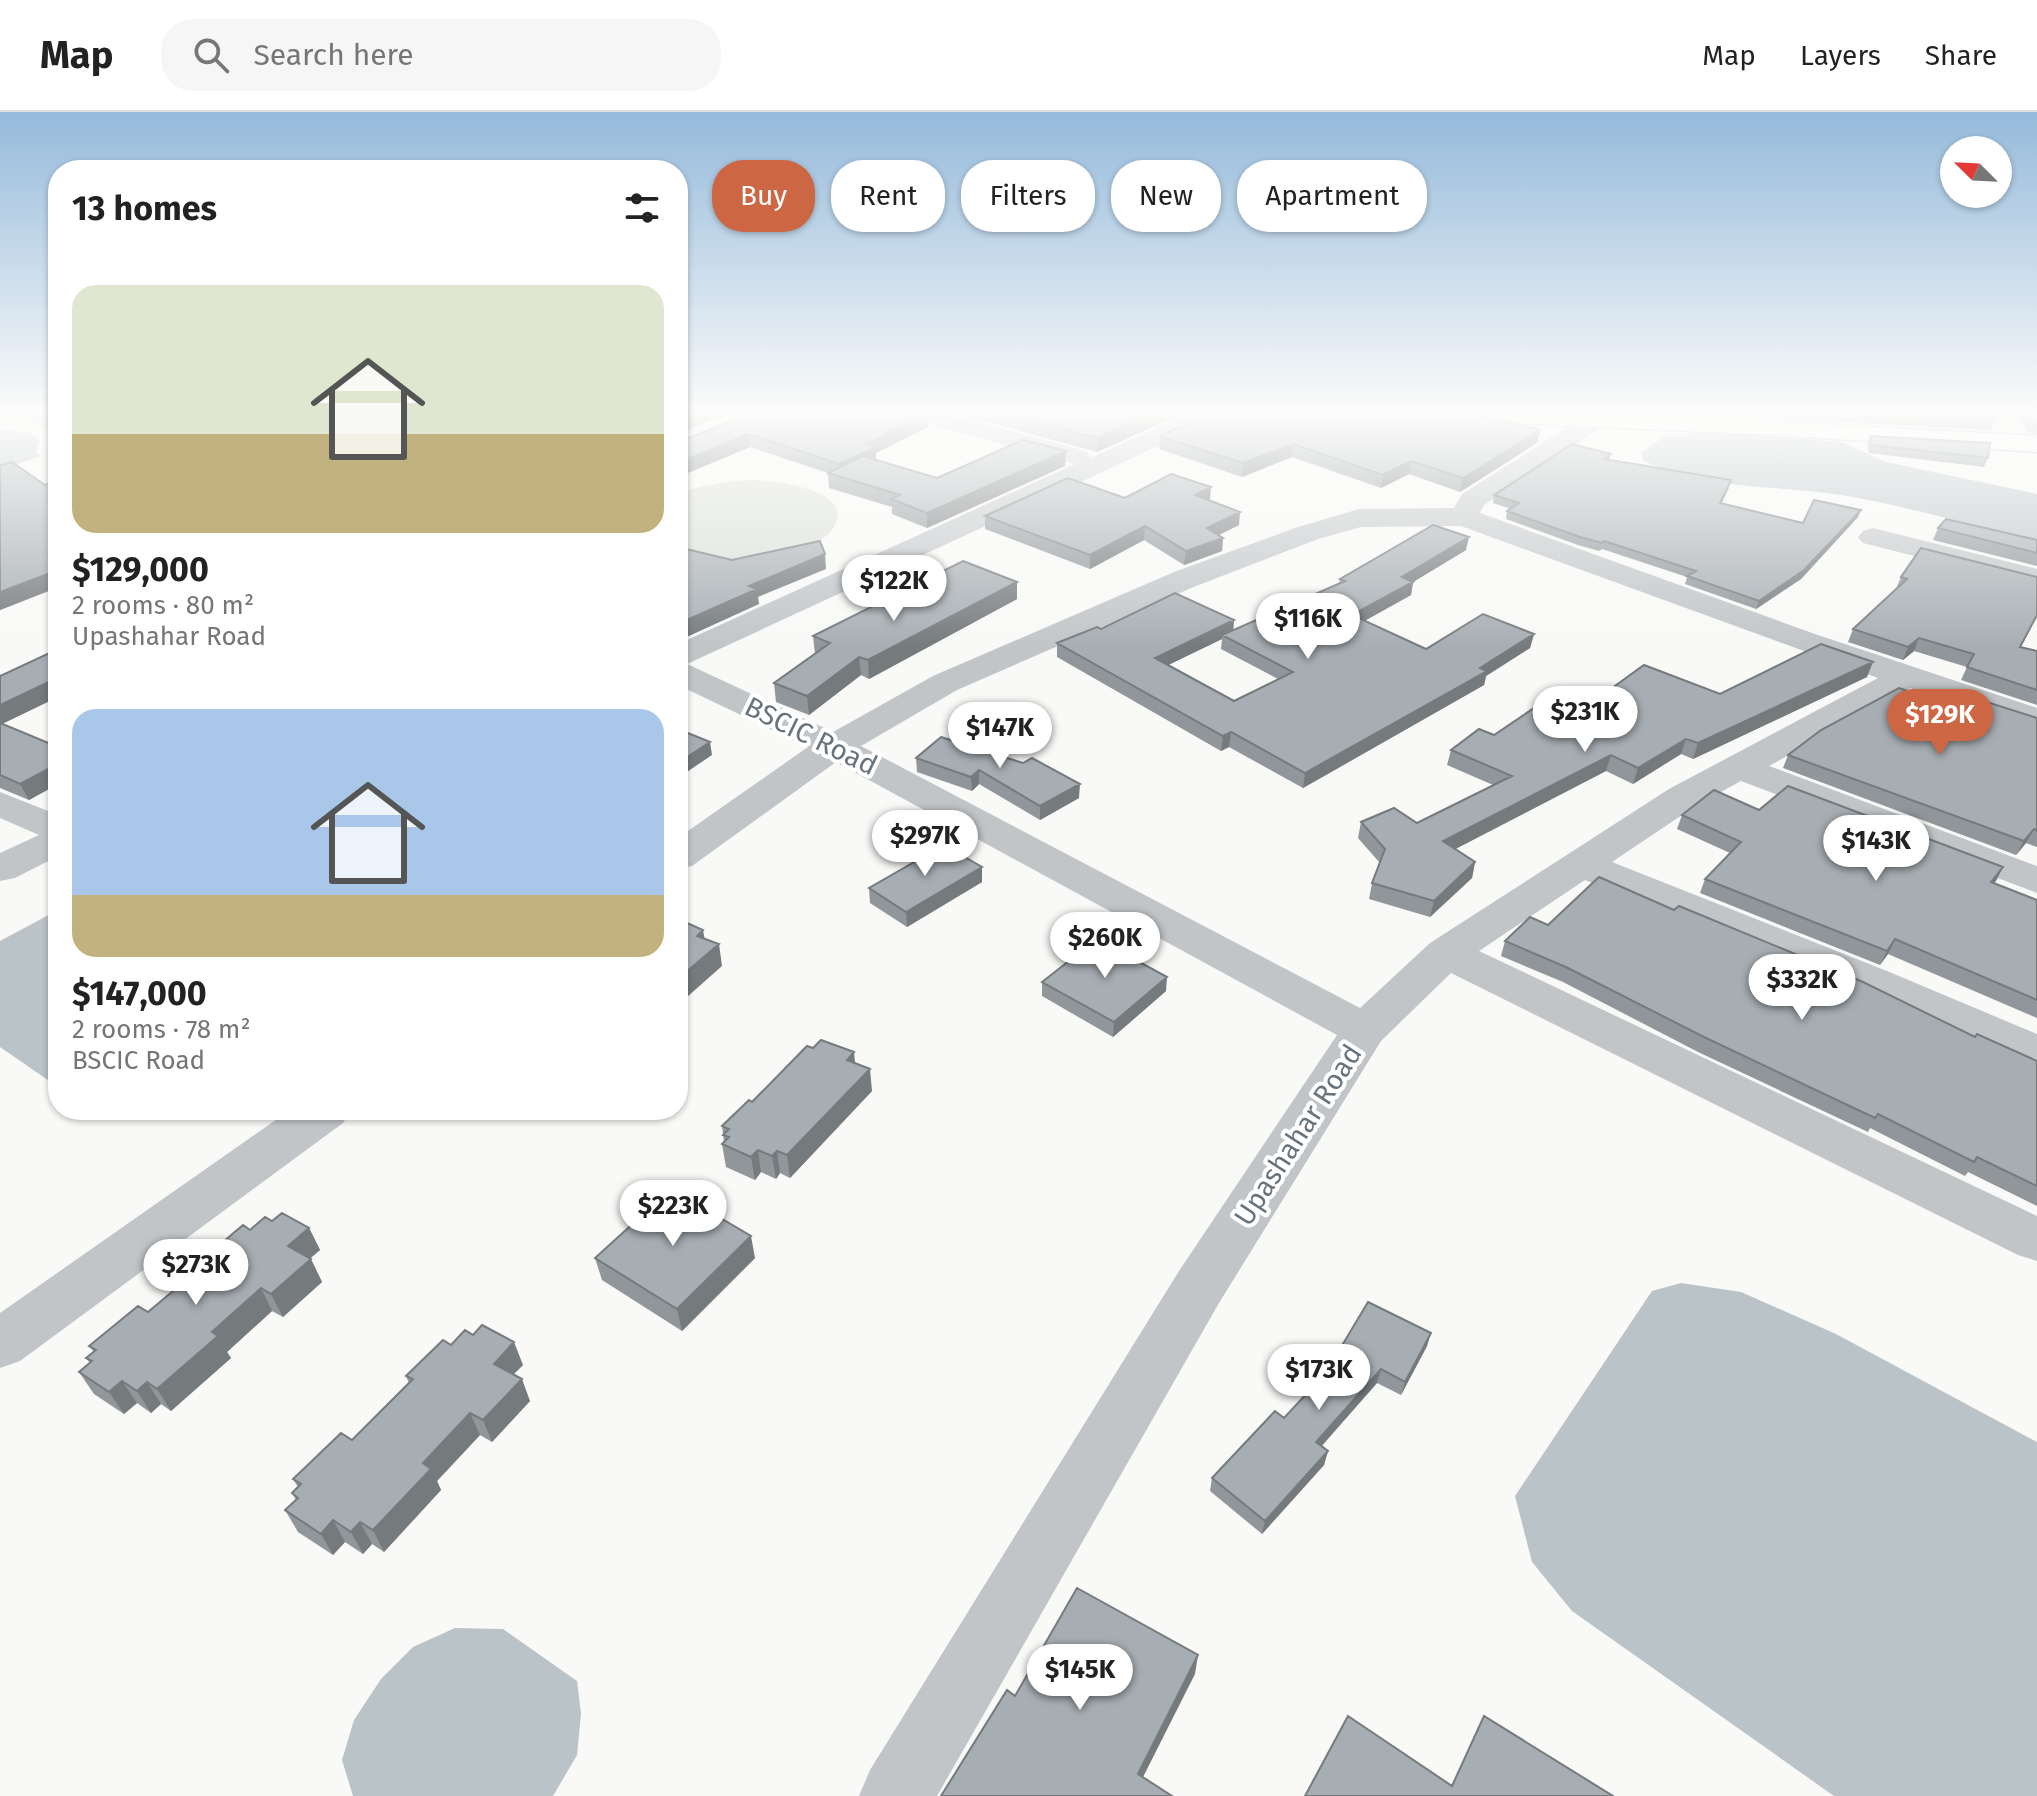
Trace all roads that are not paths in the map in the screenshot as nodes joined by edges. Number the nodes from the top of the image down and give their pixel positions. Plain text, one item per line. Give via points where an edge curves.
1 (1038, 491) edge
2 (1487, 491) edge
3 (1464, 517) junction
4 (1873, 537) dead end
5 (2037, 578) edge
6 (688, 651) edge
7 (1907, 676) junction
8 (688, 677) edge
9 (2037, 720) edge
10 (834, 746) junction
11 (1738, 767) junction
12 (0, 804) edge
13 (48, 825) edge
14 (48, 846) edge
15 (688, 850) edge
16 (1582, 864) junction
17 (0, 869) edge
18 (2037, 880) edge
19 (1446, 953) junction
20 (1365, 1030) junction
21 (2037, 1053) edge
22 (312, 1120) edge
23 (2037, 1240) edge
24 (0, 1344) edge
25 (896, 1796) edge

1 - 6 street
2 - 3 street via 1472,500
3 - 7 street
3 - 10 street via 1359,518 1308,533 1185,579 945,683
4 - 5 street
7 - 9 street
7 - 11 street, Upashahar Road
8 - 10 street, BSCIC Road
10 - 15 street
10 - 20 street, BSCIC Road
11 - 16 street, Upashahar Road
11 - 18 street
12 - 13 street
14 - 17 street
16 - 19 street, Upashahar Road
16 - 21 street
19 - 20 street, Upashahar Road
19 - 23 street
20 - 25 street, Upashahar Road via 1199,1287
22 - 24 street

